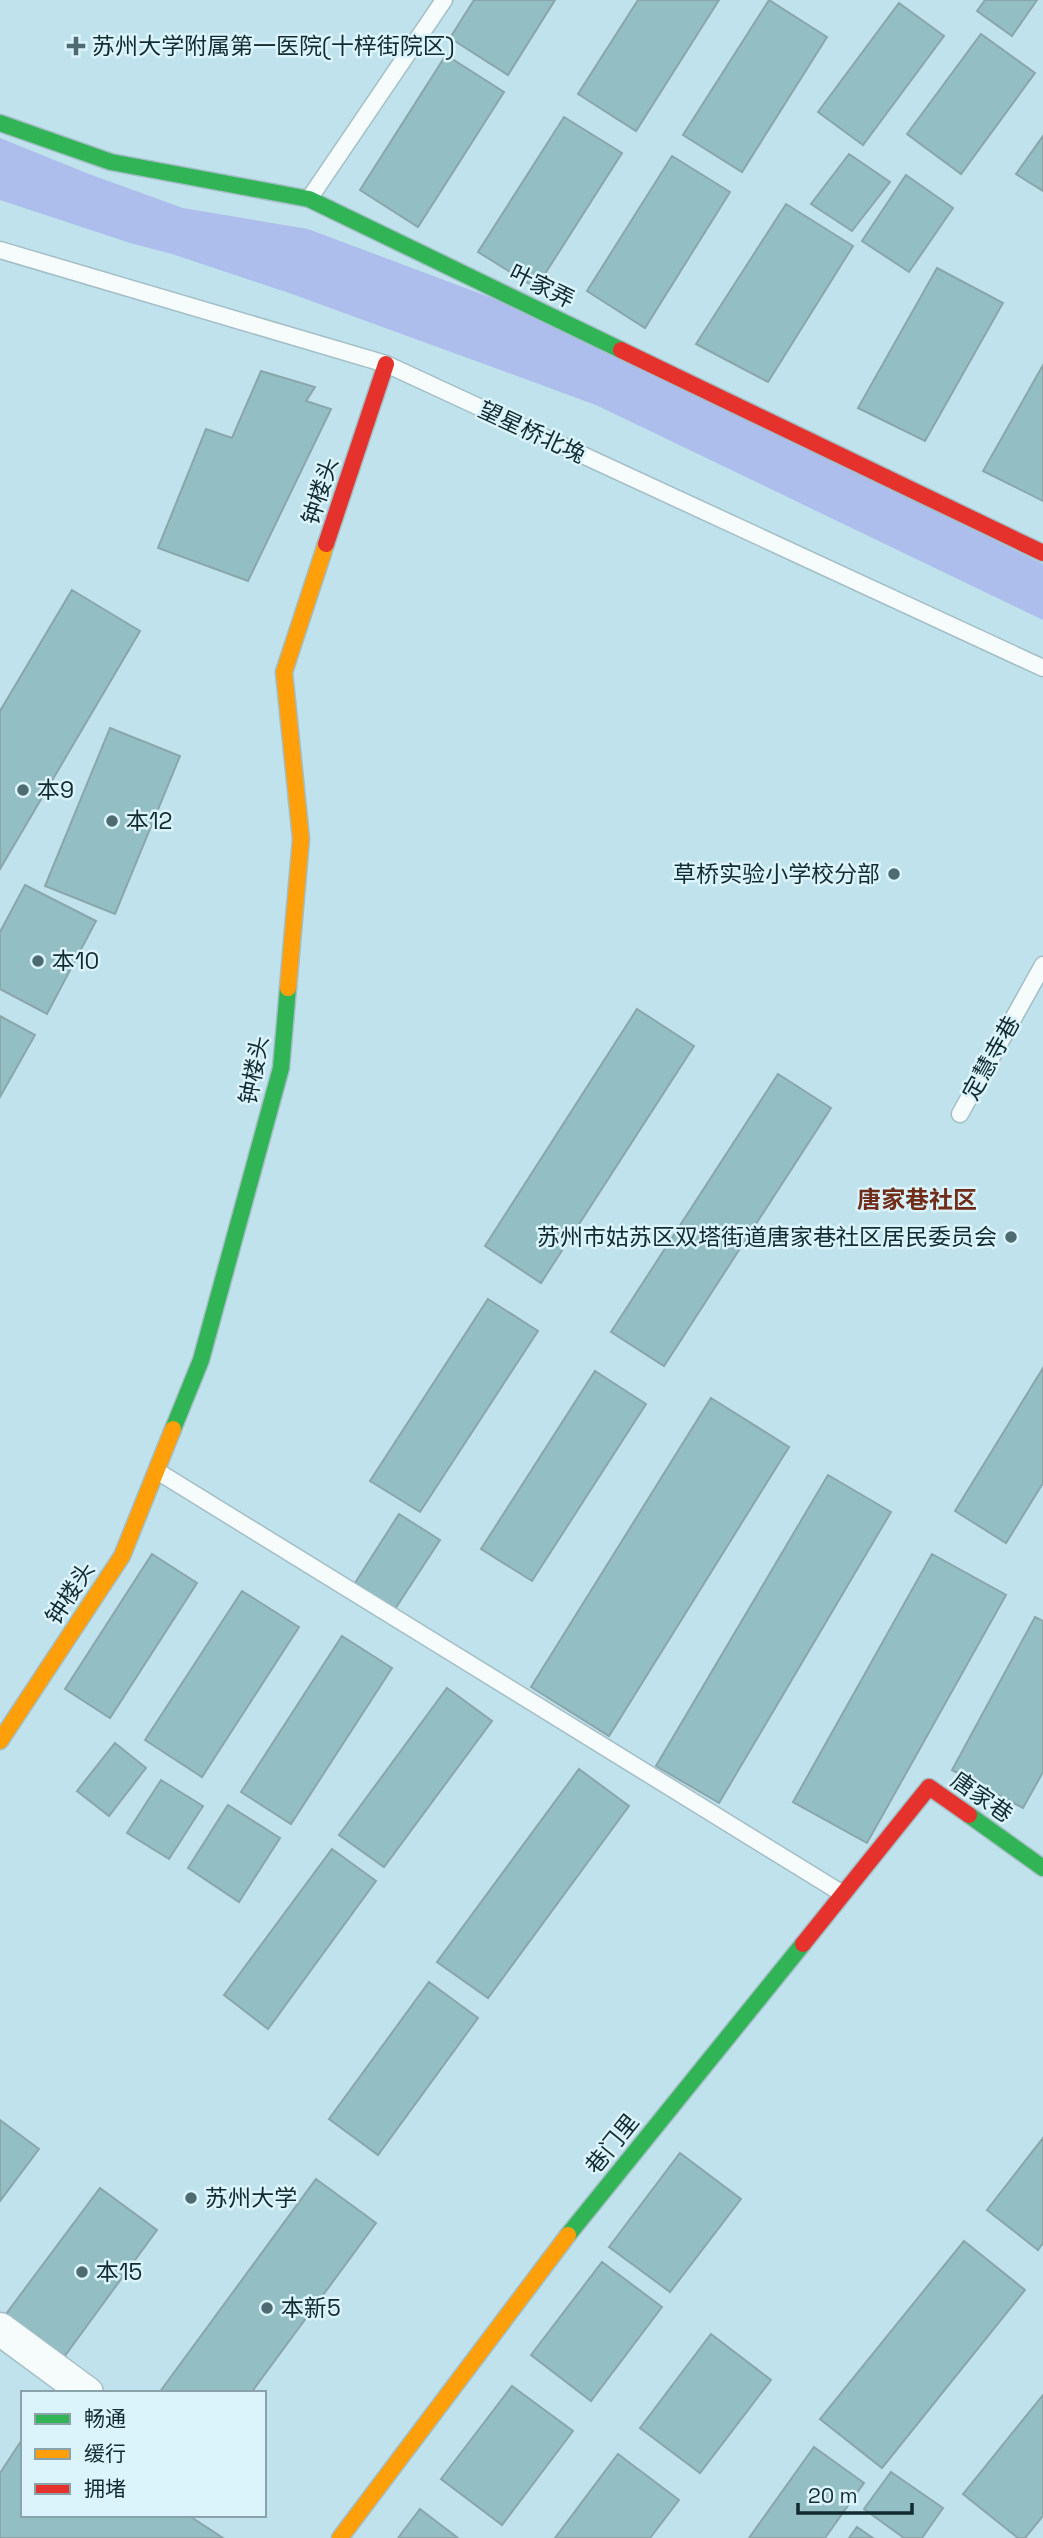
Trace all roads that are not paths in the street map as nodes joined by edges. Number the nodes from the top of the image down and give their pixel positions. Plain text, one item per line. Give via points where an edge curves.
1 (444, 0) edge
2 (0, 123) edge
3 (309, 199) junction
4 (0, 250) edge
5 (386, 364) junction
6 (1043, 554) edge
7 (1043, 668) edge
8 (1043, 965) edge
9 (960, 1114) dead end
10 (156, 1471) junction
11 (0, 1741) edge
12 (929, 1787) joint
13 (1043, 1868) edge
14 (843, 1894) junction
15 (0, 2329) edge
16 (84, 2391) edge
17 (340, 2538) edge

1 - 3 lane
2 - 3 street, 叶家弄 via 111,162
3 - 6 street, 叶家弄
4 - 5 lane, 望星桥北堍
5 - 7 lane, 望星桥北堍
5 - 10 street, 钟楼头 via 284,672 301,839 281,1068 201,1360
8 - 9 lane, 定慧寺巷
10 - 11 street, 钟楼头 via 122,1556
10 - 14 lane
12 - 13 street, 唐家巷
12 - 14 street, 巷门里
14 - 17 street, 巷门里 via 542,2267
15 - 16 street

